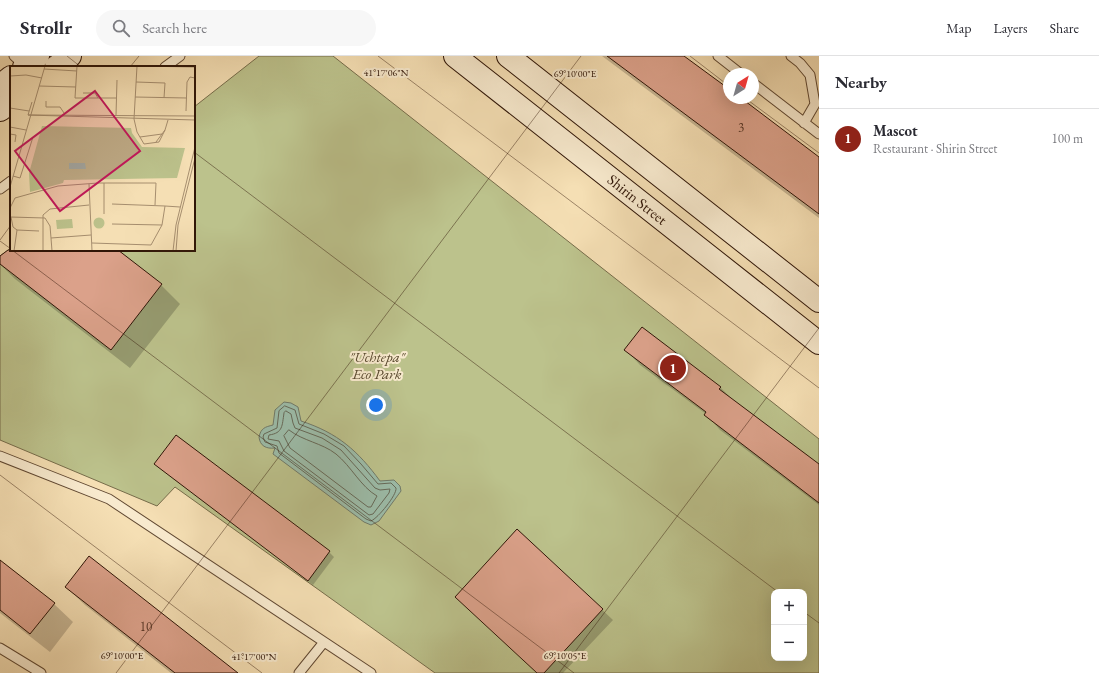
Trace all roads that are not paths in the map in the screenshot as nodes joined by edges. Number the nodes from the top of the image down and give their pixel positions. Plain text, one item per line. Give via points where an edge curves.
1 (70, 56) edge
2 (180, 56) edge
3 (456, 56) edge
4 (508, 56) edge
5 (718, 56) edge
6 (791, 56) edge
7 (57, 66) edge
8 (166, 66) edge
9 (733, 68) edge
10 (10, 76) edge
11 (0, 86) edge
12 (759, 88) edge
13 (10, 103) edge
14 (0, 110) edge
15 (804, 123) junction
16 (819, 134) edge
17 (10, 182) edge
18 (0, 189) edge
19 (819, 301) edge
20 (819, 343) edge
21 (0, 456) edge
22 (324, 642) junction
23 (0, 648) edge
24 (42, 673) edge
25 (299, 673) edge
26 (371, 673) edge

1 - 7 main road
2 - 8 lane
3 - 20 main road, Shirin Street
4 - 19 main road
5 - 9 lane
6 - 15 lane via 810,75 814,104
10 - 11 main road
12 - 15 lane
13 - 14 main road
15 - 16 lane
17 - 18 lane
21 - 22 lane via 109,499
22 - 25 lane
22 - 26 lane
23 - 24 lane

